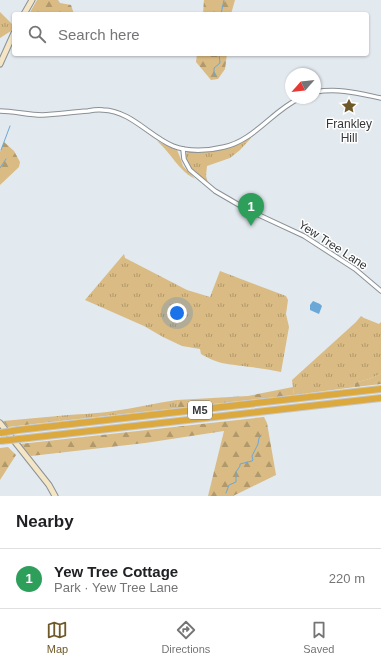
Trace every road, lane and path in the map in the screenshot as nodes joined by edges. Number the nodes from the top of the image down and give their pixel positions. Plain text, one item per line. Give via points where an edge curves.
1 (32, 0) edge
2 (25, 12) edge
3 (12, 37) edge
4 (0, 64) edge
5 (321, 91) edge
6 (381, 98) edge
7 (290, 104) edge
8 (0, 111) edge
9 (183, 149) junction
10 (380, 290) edge
11 (381, 389) edge
12 (381, 398) edge
13 (0, 423) edge
14 (0, 433) edge
15 (0, 441) edge
16 (55, 496) edge

1 - 2 street
3 - 4 street
5 - 6 street via 345,90
7 - 9 street via 253,134 234,144 204,150
8 - 9 street via 41,115 103,110 128,117 165,142
9 - 10 street, Yew Tree Lane via 184,159 190,170 216,191 245,209 304,236 355,269
11 - 14 highway, M5, bridge
12 - 15 highway, M5, bridge
13 - 16 street

